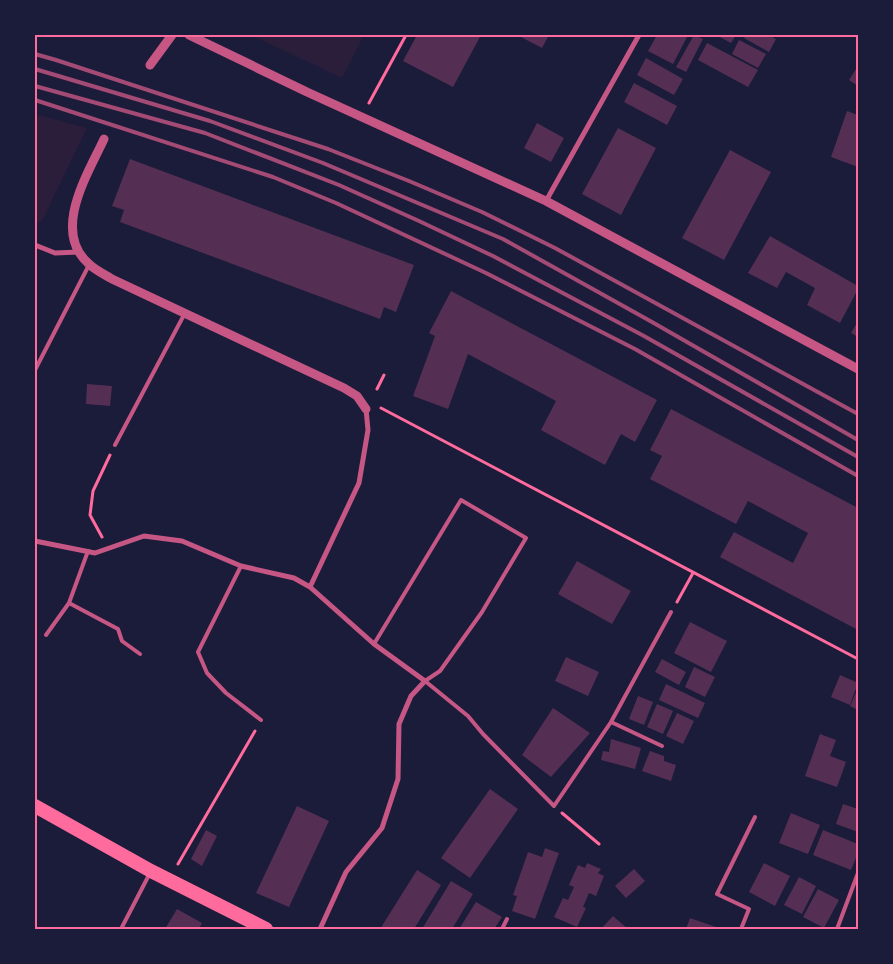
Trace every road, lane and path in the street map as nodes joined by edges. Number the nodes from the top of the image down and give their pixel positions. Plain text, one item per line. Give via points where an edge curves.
1 (172, 35) edge
2 (189, 35) edge
3 (406, 35) edge
4 (638, 35) edge
5 (150, 65) dead end
6 (369, 103) dead end
7 (104, 139) dead end
8 (546, 201) junction
9 (35, 245) edge
10 (79, 252) junction
11 (89, 264) junction
12 (185, 313) junction
13 (858, 369) edge
14 (35, 370) edge
15 (384, 375) dead end
16 (377, 389) dead end
17 (366, 409) junction
18 (115, 446) joint
19 (35, 541) edge
20 (108, 548) junction
21 (88, 551) junction
22 (241, 566) junction
23 (693, 573) junction
24 (310, 587) junction
25 (69, 604) junction
26 (672, 612) joint
27 (46, 635) dead end
28 (374, 644) junction
29 (140, 654) dead end
30 (858, 659) edge
31 (425, 681) junction
32 (261, 720) joint
33 (611, 722) junction
34 (662, 746) dead end
35 (35, 806) edge
36 (554, 806) junction
37 (755, 817) dead end
38 (599, 844) dead end
39 (151, 871) junction
40 (858, 874) edge
41 (168, 880) junction
42 (507, 919) dead end
43 (259, 927) edge
44 (121, 929) edge
45 (320, 929) edge
46 (502, 929) edge
47 (741, 929) edge
48 (838, 929) edge

1 - 5 street
2 - 8 street
3 - 6 path
4 - 8 street
7 - 10 street via 80,190 72,217 72,236
8 - 13 street
9 - 10 street via 55,252
10 - 11 street
11 - 12 street via 112,279
11 - 14 lane
12 - 17 street via 344,388 357,396
12 - 18 lane
15 - 16 path
17 - 23 path via 381,408
17 - 24 street via 368,430 359,482
18 - 20 path via 92,491 90,515
19 - 21 street
20 - 21 street via 95,553
20 - 22 street via 144,536 182,541
21 - 25 lane
22 - 24 street via 294,578
22 - 32 lane via 198,652 206,673 226,694
23 - 26 path
23 - 30 path
24 - 28 street
25 - 27 lane
25 - 29 lane via 118,629 122,641
26 - 33 lane
28 - 31 street
28 - 31 lane via 461,500 526,538 456,649 440,671
31 - 36 lane via 468,716
31 - 45 street via 411,696 398,724 398,779 382,828 346,872
32 - 41 path
33 - 34 lane
33 - 36 lane
35 - 39 highway
36 - 38 path
37 - 47 lane via 717,894 749,909
39 - 41 highway
39 - 44 lane
40 - 48 lane
41 - 43 highway
42 - 46 lane

